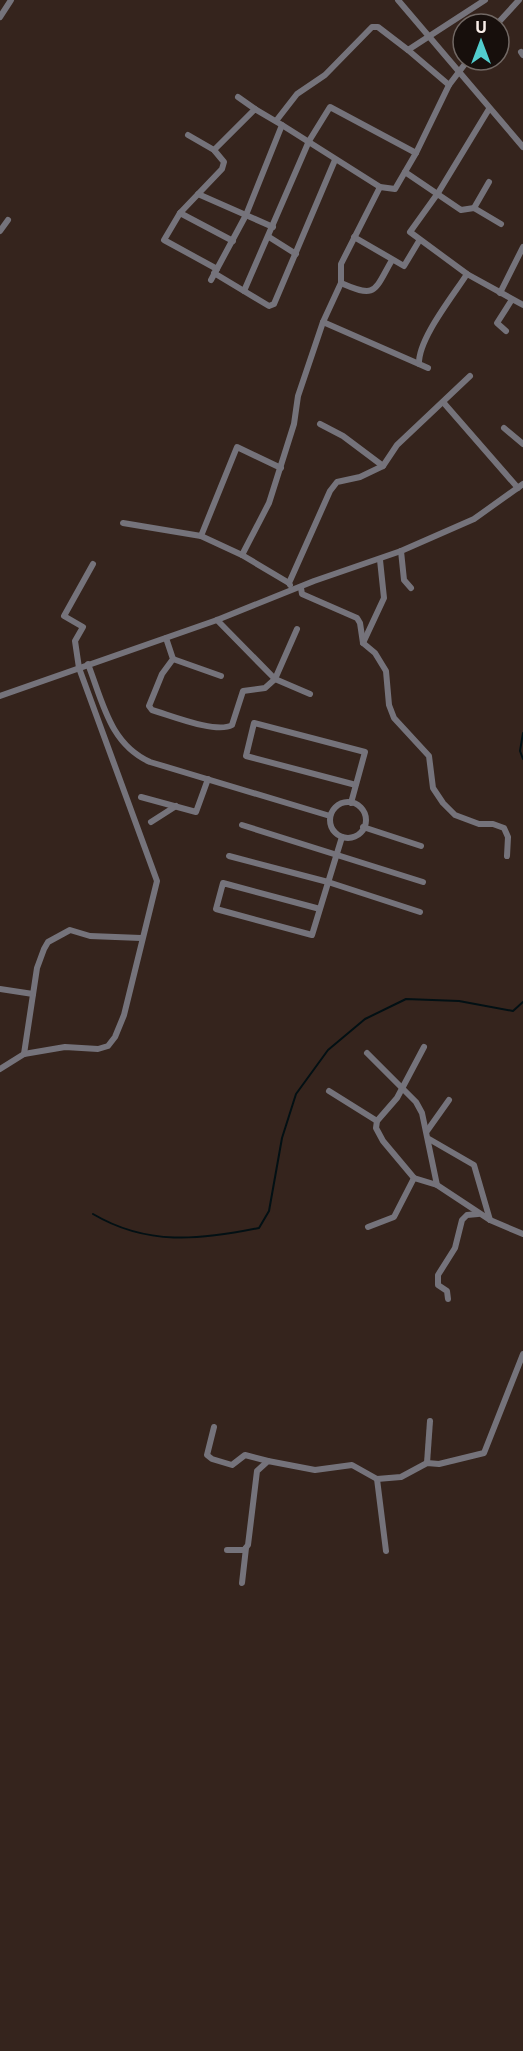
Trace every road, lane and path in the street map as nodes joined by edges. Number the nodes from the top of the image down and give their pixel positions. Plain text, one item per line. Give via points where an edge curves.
1 (11, 0) edge
2 (398, 0) edge
3 (485, 0) edge
4 (1, 14) edge
5 (429, 36) junction
6 (408, 50) junction
7 (451, 62) edge
8 (458, 72) edge
9 (460, 72) edge
10 (449, 85) junction
11 (238, 97) dead end
12 (255, 109) junction
13 (489, 109) junction
14 (279, 123) junction
15 (188, 135) dead end
16 (309, 141) junction
17 (523, 147) edge
18 (214, 150) junction
19 (416, 153) junction
20 (335, 160) junction
21 (405, 172) junction
22 (489, 182) dead end
23 (380, 187) junction
24 (438, 193) junction
25 (198, 194) junction
26 (474, 208) junction
27 (180, 213) junction
28 (246, 215) junction
29 (8, 220) dead end
30 (501, 224) dead end
31 (273, 227) junction
32 (0, 231) edge
33 (269, 237) junction
34 (354, 237) junction
35 (232, 241) junction
36 (419, 241) junction
37 (523, 247) edge
38 (296, 254) junction
39 (392, 260) junction
40 (216, 271) junction
41 (467, 274) junction
42 (211, 280) dead end
43 (341, 284) junction
44 (244, 291) junction
45 (500, 293) junction
46 (511, 301) junction
47 (523, 306) edge
48 (323, 322) junction
49 (506, 331) dead end
50 (419, 364) junction
51 (428, 368) dead end
52 (470, 376) dead end
53 (442, 402) junction
54 (320, 424) dead end
55 (504, 428) dead end
56 (523, 444) edge
57 (383, 465) junction
58 (281, 468) junction
59 (520, 486) edge
60 (123, 524) dead end
61 (201, 536) junction
62 (401, 551) junction
63 (243, 555) junction
64 (380, 560) junction
65 (93, 564) dead end
66 (289, 583) junction
67 (301, 588) junction
68 (411, 588) dead end
69 (293, 590) junction
70 (217, 620) junction
71 (297, 629) dead end
72 (166, 638) junction
73 (363, 643) junction
74 (173, 660) junction
75 (88, 664) junction
76 (79, 668) junction
77 (221, 676) dead end
78 (275, 679) junction
79 (310, 694) dead end
80 (0, 696) edge
81 (208, 779) junction
82 (356, 785) junction
83 (141, 797) dead end
84 (351, 803) junction
85 (176, 806) junction
86 (330, 816) junction
87 (151, 822) dead end
88 (242, 825) dead end
89 (363, 827) junction
90 (342, 837) junction
91 (421, 846) dead end
92 (337, 854) junction
93 (229, 856) dead end
94 (507, 856) dead end
95 (328, 882) junction
96 (423, 882) dead end
97 (320, 909) junction
98 (420, 912) dead end
99 (141, 938) junction
100 (0, 989) edge
101 (33, 994) junction
102 (424, 1047) dead end
103 (367, 1053) dead end
104 (24, 1054) junction
105 (0, 1069) edge
106 (403, 1089) junction
107 (328, 1090) dead end
108 (449, 1100) dead end
109 (377, 1121) junction
110 (427, 1131) junction
111 (429, 1139) junction
112 (414, 1178) junction
113 (437, 1185) junction
114 (478, 1213) junction
115 (490, 1220) junction
116 (368, 1227) dead end
117 (523, 1234) edge
118 (448, 1299) dead end
119 (523, 1354) edge
120 (430, 1421) dead end
121 (214, 1427) dead end
122 (268, 1461) junction
123 (428, 1463) junction
124 (377, 1479) junction
125 (246, 1548) junction
126 (227, 1550) dead end
127 (386, 1551) dead end
128 (242, 1583) dead end

1 - 4 street
2 - 5 street
3 - 5 street
5 - 6 street
5 - 7 street
6 - 10 street
6 - 14 street via 378,27 372,27 325,75 297,94
8 - 10 street
9 - 13 street
10 - 19 street
11 - 12 street
12 - 14 street
12 - 18 street
13 - 17 street
13 - 24 street
14 - 16 street
14 - 28 street
15 - 18 street
16 - 19 street via 332,106
16 - 20 street
16 - 31 street
18 - 25 street via 224,162 222,169
19 - 21 street
20 - 23 street
20 - 38 street
21 - 23 street via 395,189
21 - 24 street
22 - 26 street
23 - 34 street
24 - 26 street via 461,210
24 - 36 street via 411,230
25 - 27 street
25 - 28 street
26 - 30 street
27 - 35 street
27 - 40 street via 164,240
28 - 31 street
28 - 35 street
29 - 32 street
31 - 33 street
33 - 38 street
33 - 44 street
34 - 39 street
34 - 43 street via 341,264
35 - 40 street
36 - 39 street via 404,266
36 - 41 street
37 - 45 street
38 - 44 street via 274,304 269,306
39 - 43 street via 369,293
40 - 42 street
40 - 44 street
41 - 45 street
41 - 50 street via 418,355
43 - 48 street
45 - 46 street
46 - 47 street
46 - 49 street via 496,323
48 - 50 street
48 - 58 street via 298,396
50 - 51 street
52 - 53 street
53 - 57 street via 397,445
53 - 59 street
54 - 57 street via 344,436
55 - 56 street
57 - 66 street via 360,477 338,482 330,491
58 - 61 street via 237,447
58 - 63 street via 269,503
59 - 62 street via 474,519
60 - 61 street
61 - 63 street
62 - 64 street
62 - 68 street via 404,580
63 - 66 street
64 - 67 street
64 - 73 street via 384,598
65 - 76 street via 64,611 66,618 83,627 75,641
66 - 69 street
67 - 69 street
67 - 73 street via 302,594 357,618
69 - 70 street
70 - 72 street
70 - 78 street
71 - 78 street
72 - 74 street
72 - 75 street
73 - 94 street via 386,671 394,718 429,756 433,788 456,815 504,828 508,837
74 - 77 street
74 - 78 street via 162,674 149,706 213,727 232,725 243,691 266,688
75 - 76 street
75 - 81 street via 110,722 134,755
76 - 80 street
76 - 99 street via 157,881
78 - 79 street
81 - 85 street via 196,812
81 - 86 street
82 - 82 street via 364,752 254,723 246,756
82 - 84 street
83 - 85 street
84 - 86 street via 340,804
84 - 89 street via 363,812
85 - 87 street
86 - 90 street via 332,828
88 - 92 street
89 - 90 street via 356,836
89 - 91 street
90 - 92 street
92 - 95 street
92 - 96 street
93 - 95 street
95 - 97 street
95 - 98 street
97 - 97 street via 312,935 216,909 223,883
99 - 101 street via 90,936 70,930 61,934 44,949
99 - 104 street via 124,1015 108,1046 65,1047
100 - 101 street
101 - 104 street
102 - 106 street
103 - 106 street
104 - 105 street
106 - 109 street
106 - 110 street via 422,1113
107 - 109 street
108 - 110 street
109 - 112 street via 383,1141
110 - 111 street
111 - 113 street
111 - 115 street via 474,1165
112 - 113 street
112 - 116 street via 394,1217
113 - 114 street
114 - 115 street
114 - 118 street via 462,1220 455,1248 438,1275 438,1285 447,1291
115 - 117 street
119 - 123 street via 486,1450 452,1462
120 - 123 street
121 - 122 street via 207,1455 213,1459 232,1465 249,1455
122 - 124 street via 315,1470 352,1466
122 - 125 street via 257,1471
123 - 124 street via 401,1477
124 - 127 street
125 - 126 street
125 - 128 street

